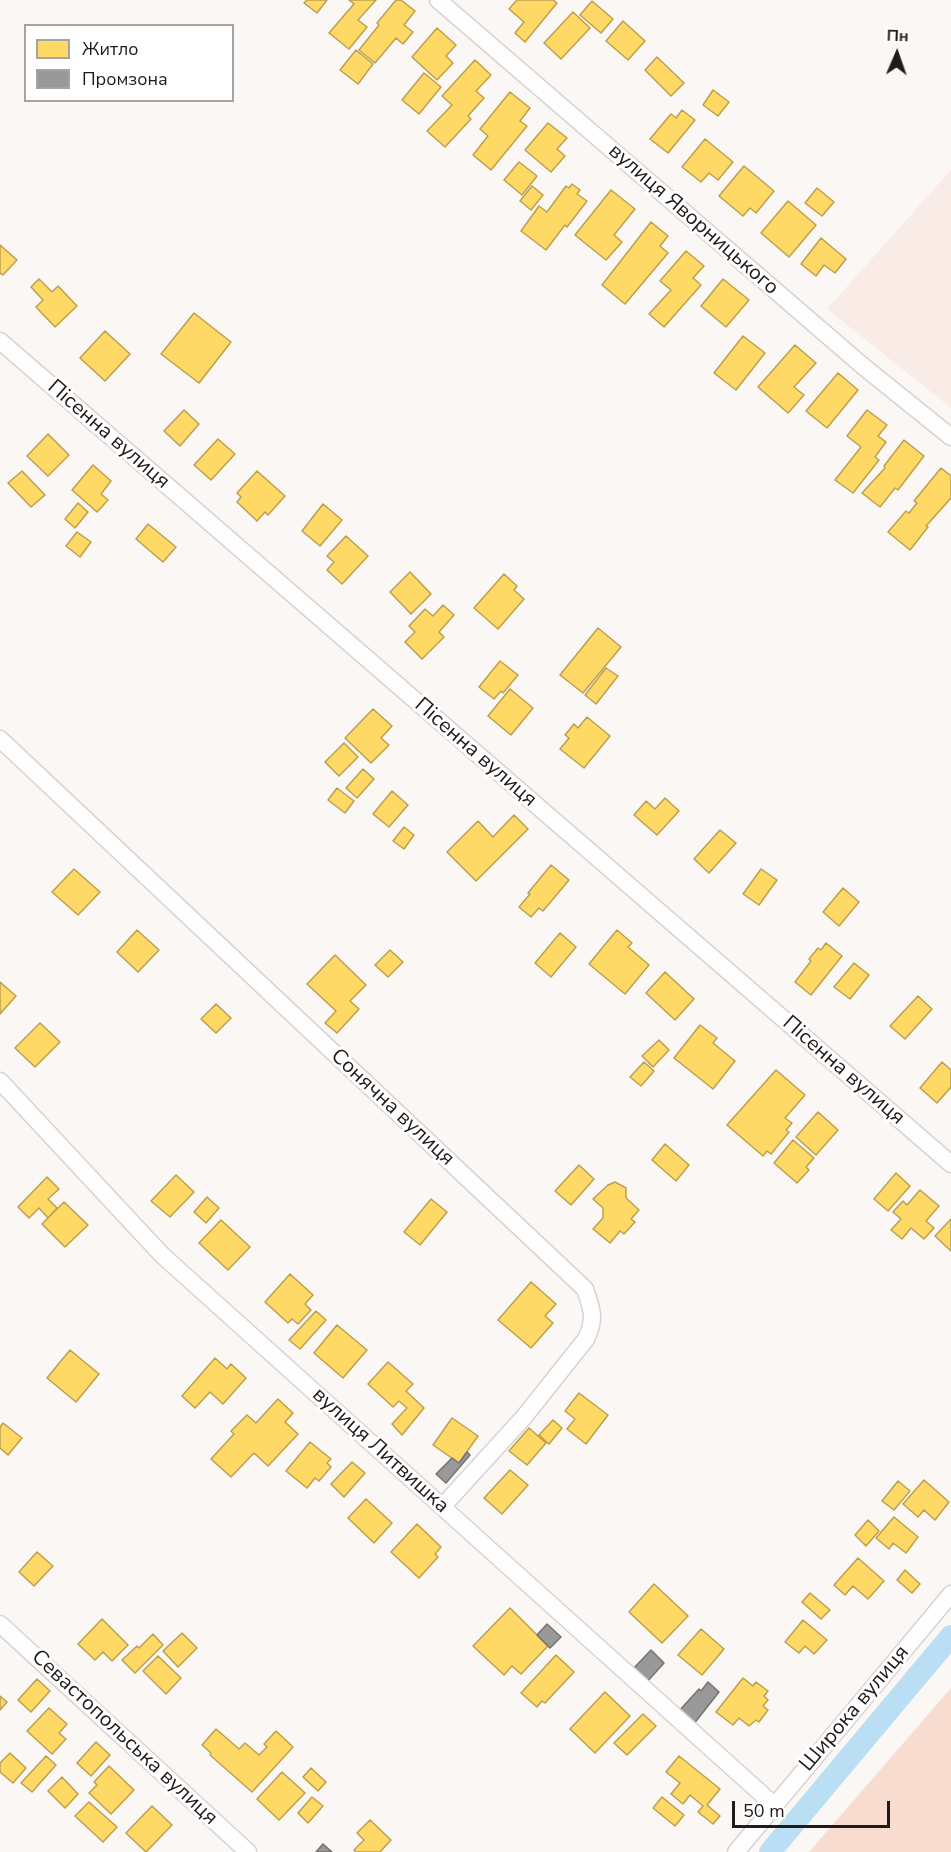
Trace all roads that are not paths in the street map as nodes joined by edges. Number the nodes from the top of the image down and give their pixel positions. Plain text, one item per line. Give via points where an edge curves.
1 (438, 0) edge
2 (0, 341) edge
3 (951, 436) edge
4 (0, 739) edge
5 (0, 1081) edge
6 (951, 1164) edge
7 (443, 1506) junction
8 (951, 1594) edge
9 (0, 1624) edge
10 (775, 1806) junction
11 (248, 1852) edge
12 (736, 1852) edge

1 - 3 street, вулиця Яворницького via 864,367
2 - 6 street, Пісенна вулиця
4 - 7 street, Сонячна вулиця via 585,1288 593,1318 586,1339 524,1417
5 - 7 street, вулиця Литвишка via 162,1256
7 - 10 street, вулиця Литвишка
8 - 10 street, Широка вулиця
9 - 11 street, Севастопольська вулиця
10 - 12 street, Широка вулиця

